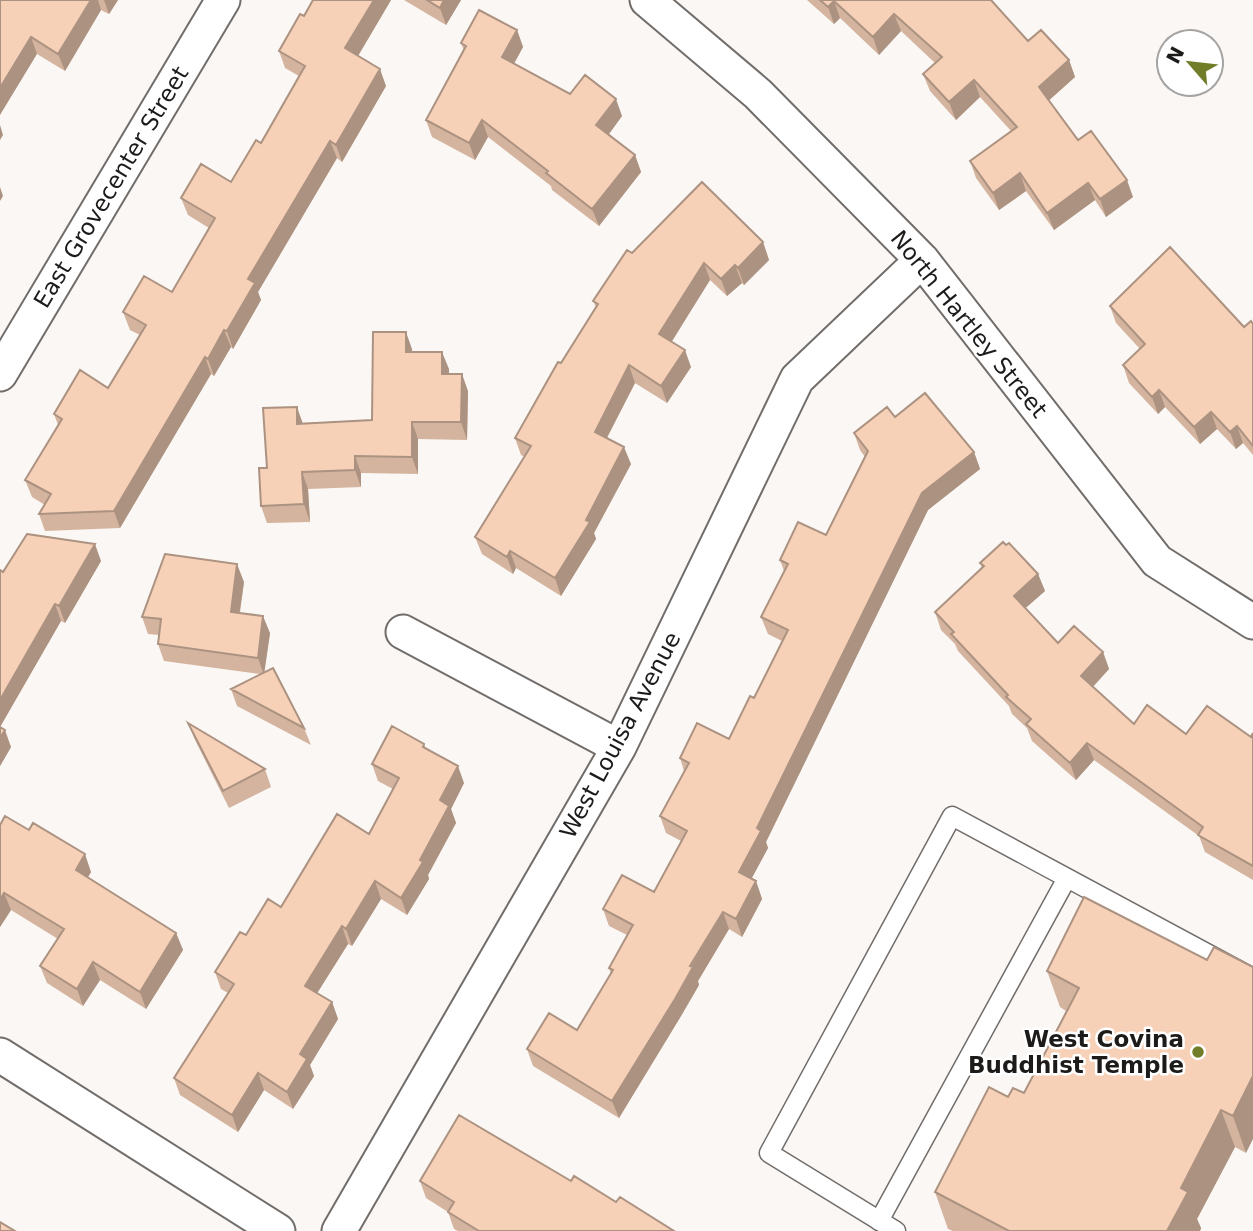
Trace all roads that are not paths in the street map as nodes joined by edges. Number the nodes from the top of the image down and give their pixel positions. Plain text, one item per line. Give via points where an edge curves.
1 (223, 0) edge
2 (648, 0) edge
3 (922, 260) junction
4 (0, 374) edge
5 (1253, 622) edge
6 (403, 632) dead end
7 (619, 747) junction
8 (1067, 878) junction
9 (1253, 978) edge
10 (0, 1055) edge
11 (879, 1221) junction
12 (278, 1231) edge
13 (339, 1231) edge
14 (896, 1231) edge

1 - 4 street, East Grovecenter Street
2 - 3 street, North Hartley Street via 758,94
3 - 5 street, North Hartley Street via 1157,561
3 - 7 street, West Louisa Avenue via 797,379
6 - 7 street
7 - 13 street, West Louisa Avenue
8 - 9 lane
8 - 11 lane
8 - 11 lane via 952,816 769,1153
10 - 12 street
11 - 14 lane

